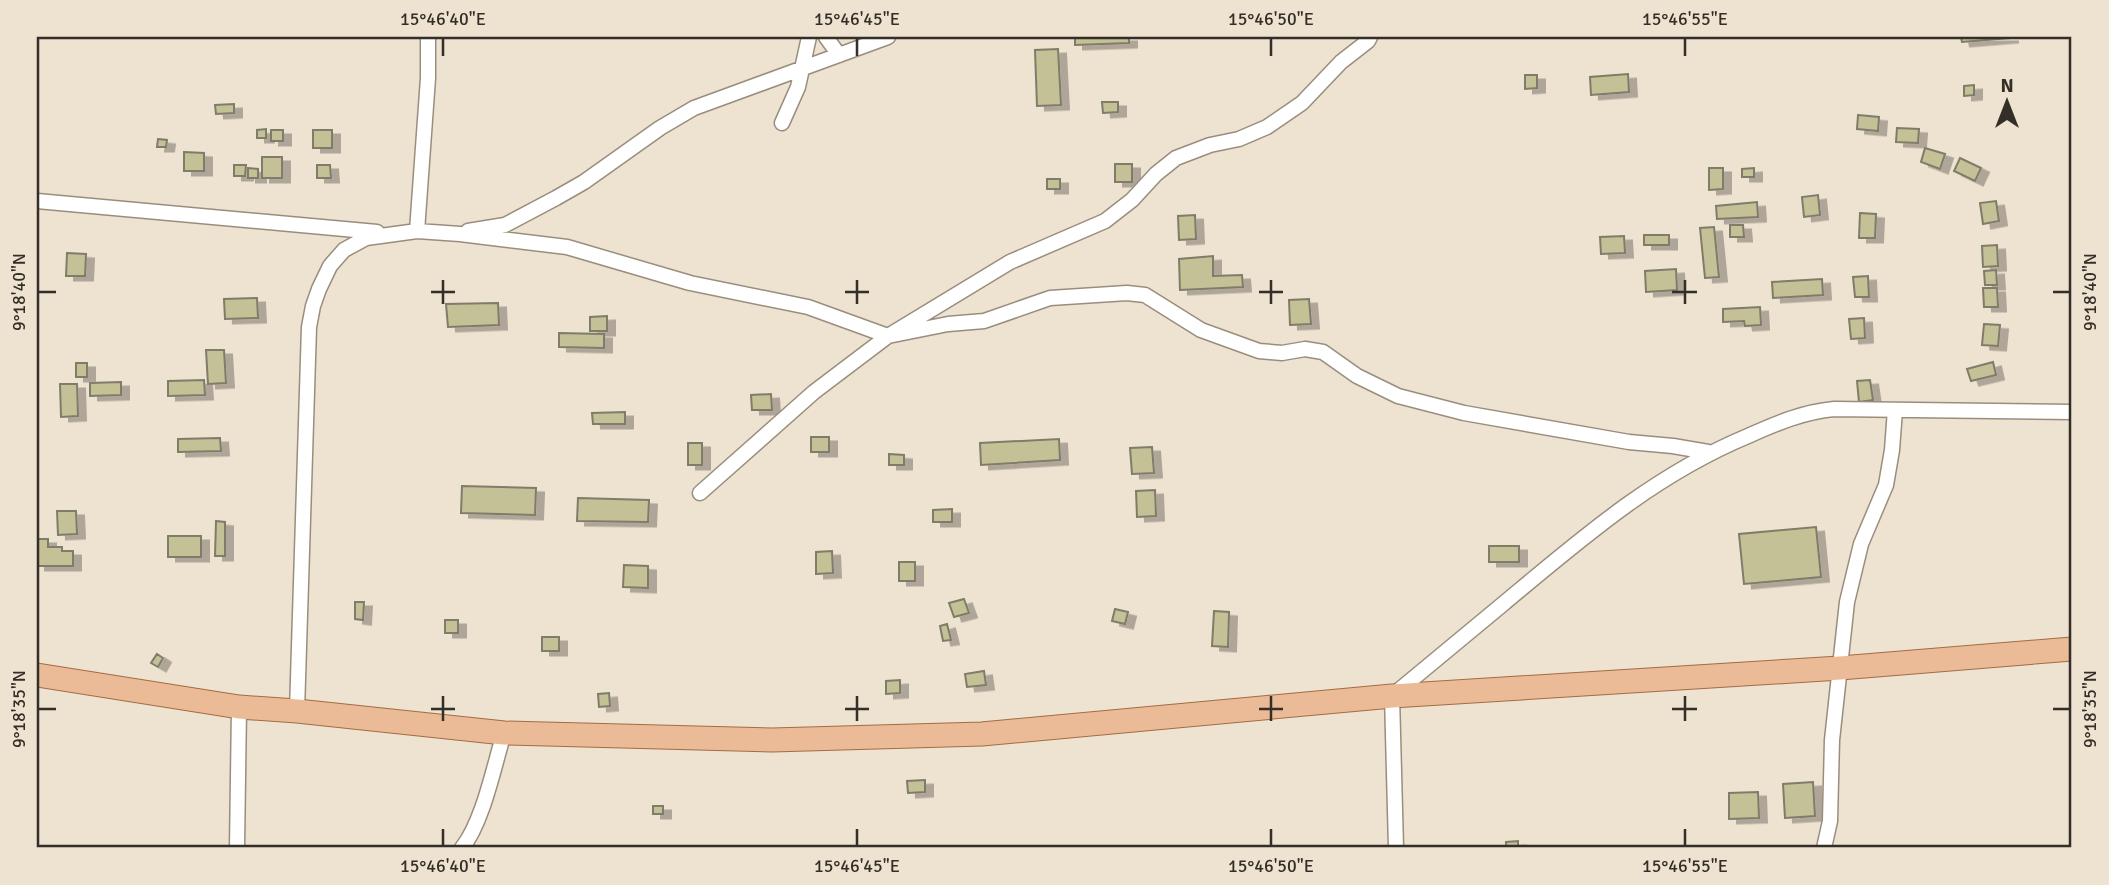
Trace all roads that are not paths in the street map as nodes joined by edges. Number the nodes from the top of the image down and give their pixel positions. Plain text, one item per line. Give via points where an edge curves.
1 (428, 37) edge
2 (808, 37) edge
3 (826, 37) edge
4 (888, 37) edge
5 (1370, 37) edge
6 (839, 55) junction
7 (801, 69) junction
8 (782, 122) dead end
9 (37, 201) edge
10 (417, 230) junction
11 (389, 234) junction
12 (460, 234) junction
13 (888, 335) junction
14 (1895, 410) junction
15 (2072, 412) edge
16 (1708, 453) junction
17 (700, 493) dead end
18 (2072, 649) edge
19 (1840, 668) junction
20 (37, 675) edge
21 (1392, 696) junction
22 (239, 708) junction
23 (297, 711) junction
24 (504, 733) junction
25 (237, 848) edge
26 (462, 848) edge
27 (1396, 848) edge
28 (1824, 848) edge

1 - 10 street
2 - 7 street
3 - 6 street
4 - 6 street
5 - 13 street via 1303,103 1267,127 1175,158 1105,221 1010,262
6 - 7 street
7 - 8 street
7 - 12 street via 681,115 584,182 505,225
9 - 11 street
10 - 11 street
10 - 12 street
11 - 23 street via 366,238 344,250 330,266 313,306
12 - 13 street via 567,247 690,283 808,307
13 - 16 street via 984,321 1050,298 1146,295 1201,330 1259,351 1323,352 1398,396 1464,413
13 - 17 street via 814,392
14 - 15 street
14 - 16 street via 1812,411
14 - 19 street via 1885,485 1853,570
16 - 21 street via 1628,503 1568,549
18 - 19 main road
19 - 21 main road
19 - 28 street via 1830,821
20 - 22 main road
21 - 24 main road via 943,736 772,740
21 - 27 street
22 - 23 main road
22 - 25 street
23 - 24 main road
24 - 26 street via 486,793

